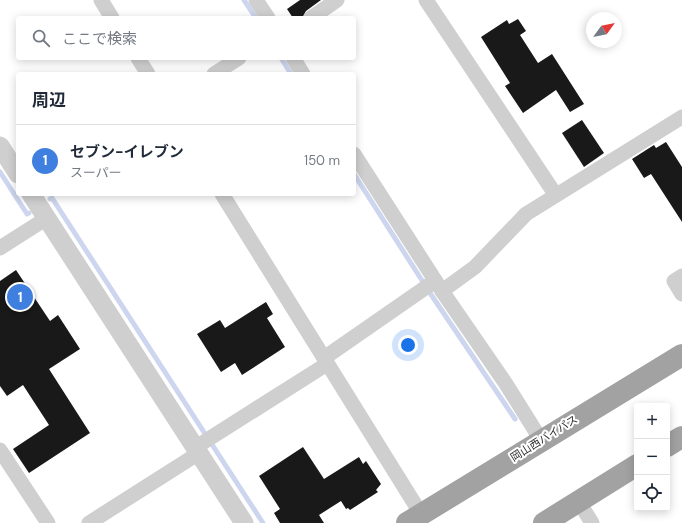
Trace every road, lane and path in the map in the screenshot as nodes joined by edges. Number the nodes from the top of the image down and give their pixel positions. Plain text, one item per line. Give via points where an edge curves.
1 (101, 0) edge
2 (256, 0) edge
3 (337, 0) edge
4 (426, 0) edge
5 (111, 16) edge
6 (267, 16) edge
7 (314, 16) edge
8 (139, 60) edge
9 (236, 60) edge
10 (294, 60) edge
11 (147, 72) edge
12 (217, 72) edge
13 (303, 72) edge
14 (682, 116) edge
15 (0, 146) edge
16 (356, 157) edge
17 (16, 171) edge
18 (555, 194) junction
19 (32, 196) edge
20 (223, 196) edge
21 (47, 218) junction
22 (0, 248) edge
23 (682, 276) edge
24 (432, 287) junction
25 (682, 294) edge
26 (682, 355) edge
27 (326, 361) junction
28 (682, 437) edge
29 (541, 440) junction
30 (203, 444) junction
31 (670, 444) edge
32 (0, 450) edge
33 (634, 467) edge
34 (579, 502) junction
35 (414, 519) edge
36 (48, 523) edge
37 (89, 523) edge
38 (244, 523) edge
39 (544, 523) edge
40 (592, 523) edge

1 - 5 street
2 - 6 street
3 - 7 street
4 - 18 street
8 - 11 street
9 - 12 street
10 - 13 street
14 - 18 street
15 - 17 street
16 - 24 street
18 - 24 street via 526,214 475,267
19 - 21 street
20 - 27 street
21 - 22 street
21 - 30 street
23 - 25 street via 674,281
24 - 27 street
24 - 29 street via 506,384
26 - 29 highway, 岡山西バイパス
27 - 30 street
27 - 35 street
28 - 31 highway
29 - 35 highway, 岡山西バイパス
30 - 37 street
30 - 38 street
32 - 36 street
33 - 34 highway
34 - 39 highway
34 - 40 street

